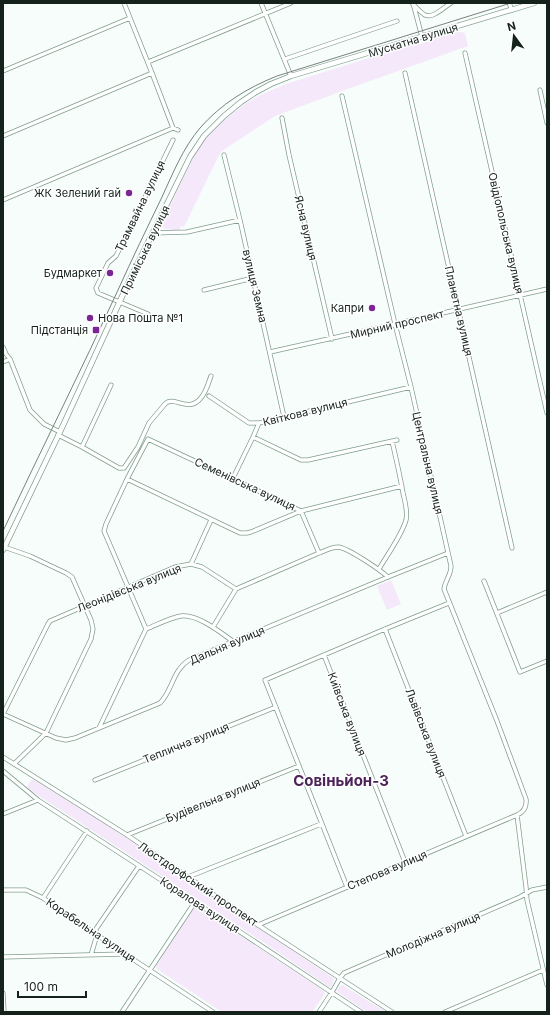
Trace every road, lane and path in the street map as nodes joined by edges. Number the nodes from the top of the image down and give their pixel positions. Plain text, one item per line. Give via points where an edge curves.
1 (262, 3) edge
2 (291, 3) edge
3 (412, 3) edge
4 (451, 3) edge
5 (509, 3) edge
6 (534, 3) edge
7 (126, 4) edge
8 (512, 10) junction
9 (266, 13) junction
10 (130, 18) junction
11 (397, 21) dead end
12 (422, 37) junction
13 (466, 53) dead end
14 (285, 60) junction
15 (148, 62) junction
16 (3, 71) edge
17 (152, 73) junction
18 (405, 73) dead end
19 (291, 76) junction
20 (540, 90) dead end
21 (342, 96) dead end
22 (282, 118) dead end
23 (547, 123) edge
24 (173, 128) junction
25 (178, 130) dead end
26 (3, 136) edge
27 (173, 140) dead end
28 (224, 155) dead end
29 (3, 200) edge
30 (240, 220) junction
31 (153, 233) junction
32 (253, 278) junction
33 (547, 289) edge
34 (204, 290) dead end
35 (520, 296) junction
36 (120, 303) junction
37 (458, 310) junction
38 (148, 314) dead end
39 (395, 324) junction
40 (332, 338) junction
41 (3, 347) edge
42 (270, 352) junction
43 (10, 359) junction
44 (3, 362) edge
45 (211, 376) dead end
46 (111, 385) dead end
47 (411, 387) junction
48 (208, 396) dead end
49 (547, 413) edge
50 (284, 417) junction
51 (259, 423) junction
52 (59, 434) junction
53 (253, 437) junction
54 (397, 440) dead end
55 (392, 441) junction
56 (82, 447) junction
57 (233, 478) junction
58 (127, 479) junction
59 (402, 486) junction
60 (301, 511) junction
61 (211, 520) junction
62 (4, 548) edge
63 (512, 548) dead end
64 (319, 553) junction
65 (448, 553) junction
66 (191, 564) junction
67 (379, 569) junction
68 (388, 576) junction
69 (484, 581) dead end
70 (127, 588) junction
71 (236, 589) junction
72 (547, 592) edge
73 (449, 603) junction
74 (85, 606) junction
75 (497, 613) junction
76 (213, 627) junction
77 (146, 629) junction
78 (385, 629) junction
79 (234, 642) junction
80 (324, 655) junction
81 (547, 661) edge
82 (276, 707) junction
83 (3, 714) edge
84 (99, 728) junction
85 (46, 733) junction
86 (3, 757) edge
87 (14, 764) junction
88 (299, 766) junction
89 (3, 771) edge
90 (95, 780) dead end
91 (38, 800) junction
92 (3, 814) edge
93 (517, 816) junction
94 (322, 824) junction
95 (87, 831) junction
96 (127, 835) junction
97 (466, 836) junction
98 (405, 862) junction
99 (140, 866) junction
100 (188, 877) junction
101 (346, 887) junction
102 (547, 887) edge
103 (3, 890) edge
104 (526, 894) junction
105 (43, 898) junction
106 (195, 902) junction
107 (258, 925) junction
108 (96, 934) junction
109 (125, 954) junction
110 (92, 955) junction
111 (3, 957) edge
112 (149, 970) junction
113 (543, 970) junction
114 (340, 978) junction
115 (547, 985) edge
116 (332, 992) junction
117 (3, 993) edge
118 (4, 1012) edge
119 (122, 1012) edge
120 (213, 1012) edge
121 (319, 1012) edge
122 (362, 1012) edge
123 (392, 1012) edge
124 (446, 1012) edge

1 - 9 street
2 - 9 street
3 - 4 street via 429,16
3 - 12 street
5 - 8 street
6 - 8 street, Мускатна вулиця
7 - 10 street
8 - 12 street, Мускатна вулиця
9 - 14 street
9 - 15 street
10 - 15 street
10 - 16 street
11 - 14 street
12 - 19 street, Мускатна вулиця
13 - 35 street, Овідіопольська вулиця
14 - 19 street
15 - 17 street
17 - 24 street
17 - 26 street
18 - 37 street, Планетна вулиця
19 - 31 street, Приміська вулиця via 271,84 241,102 204,136 196,146
20 - 23 street
21 - 39 street, Центральна вулиця
22 - 40 street, Ясна вулиця
24 - 25 street
24 - 29 street
27 - 36 street, Трамвайна вулиця via 116,256 108,263 96,288 98,293
28 - 30 street, вулиця Земна
30 - 31 street via 187,232
30 - 32 street, вулиця Земна
31 - 36 street, Приміська вулиця
32 - 34 street
32 - 42 street, вулиця Земна
33 - 35 street, Мирний проспект
35 - 37 street, Мирний проспект
35 - 49 street, Овідіопольська вулиця
36 - 38 street, Трамвайна вулиця
36 - 52 street, Приміська вулиця
37 - 39 street, Мирний проспект
37 - 63 street, Планетна вулиця
39 - 40 street, Мирний проспект
39 - 47 street, Центральна вулиця
40 - 42 street, Мирний проспект
41 - 43 street
42 - 50 street, вулиця Земна
43 - 44 street
43 - 52 street via 30,410
45 - 56 street via 203,395 195,403 187,405 167,401 149,423 138,447 124,468 119,468
46 - 56 street
47 - 50 street, Квіткова вулиця
47 - 65 street, Центральна вулиця
48 - 51 street via 249,423
50 - 51 street, Квіткова вулиця
51 - 53 street, Квіткова вулиця
52 - 56 street
52 - 62 street, Приміська вулиця
53 - 55 street via 301,460
53 - 57 street, Квіткова вулиця
54 - 55 street
55 - 59 street
57 - 58 street, Семенівська вулиця via 148,439
57 - 60 street, Семенівська вулиця
58 - 61 street
58 - 70 street via 104,531
59 - 60 street
59 - 67 street via 406,508 405,522
60 - 61 street via 247,534
60 - 64 street, Семенівська вулиця
61 - 66 street
62 - 74 street via 30,556 69,575
64 - 67 street via 343,548
64 - 71 street
65 - 68 street, Дальня вулиця
65 - 73 street, Центральна вулиця via 451,571 444,589
66 - 70 street, Леонідівська вулиця via 175,567
66 - 71 street, Леонідівська вулиця via 202,567
67 - 68 street
68 - 79 street, Дальня вулиця
69 - 75 street
70 - 74 street, Леонідівська вулиця
70 - 77 street
71 - 76 street
72 - 75 street
73 - 78 street
73 - 93 street, Центральна вулиця via 526,799 526,807
74 - 83 street, Леонідівська вулиця via 48,624
74 - 85 street via 92,624 91,639
75 - 81 street via 520,672
76 - 77 street via 195,618 183,616
76 - 79 street
77 - 84 street
78 - 80 street
78 - 97 street, Львівська вулиця
79 - 84 street, Дальня вулиця via 184,664 177,671 160,703
80 - 82 street via 265,680
80 - 98 street, Київська вулиця
82 - 88 street
82 - 90 street, Теплична вулиця
83 - 85 street, Дальня вулиця
84 - 85 street, Дальня вулиця via 66,740
85 - 87 street
86 - 87 street, Люстдорфський проспект
87 - 96 street, Люстдорфський проспект
88 - 94 street
88 - 96 street, Будівельна вулиця
89 - 91 street, Коралова вулиця
91 - 92 street
91 - 95 street, Коралова вулиця
93 - 97 street, Степова вулиця
93 - 104 street
94 - 100 street
94 - 101 street
95 - 99 street, Коралова вулиця
95 - 105 street
96 - 100 street, Люстдорфський проспект
97 - 98 street, Степова вулиця
98 - 101 street, Степова вулиця
99 - 106 street, Коралова вулиця
99 - 108 street via 96,929
100 - 107 street, Люстдорфський проспект
101 - 107 street, Степова вулиця
102 - 104 street, Молодіжна вулиця
103 - 105 street, Корабельна вулиця via 26,890
104 - 113 street
104 - 114 street, Молодіжна вулиця via 344,973
105 - 108 street, Корабельна вулиця
106 - 112 street
106 - 116 street, Коралова вулиця
107 - 114 street, Люстдорфський проспект
108 - 109 street, Корабельна вулиця
108 - 110 street
109 - 110 street
109 - 112 street, Корабельна вулиця
110 - 111 street
112 - 119 street
112 - 120 street, Корабельна вулиця
113 - 115 street
113 - 124 street
114 - 116 street
114 - 123 street, Люстдорфський проспект
116 - 121 street
116 - 122 street, Коралова вулиця
117 - 118 street

